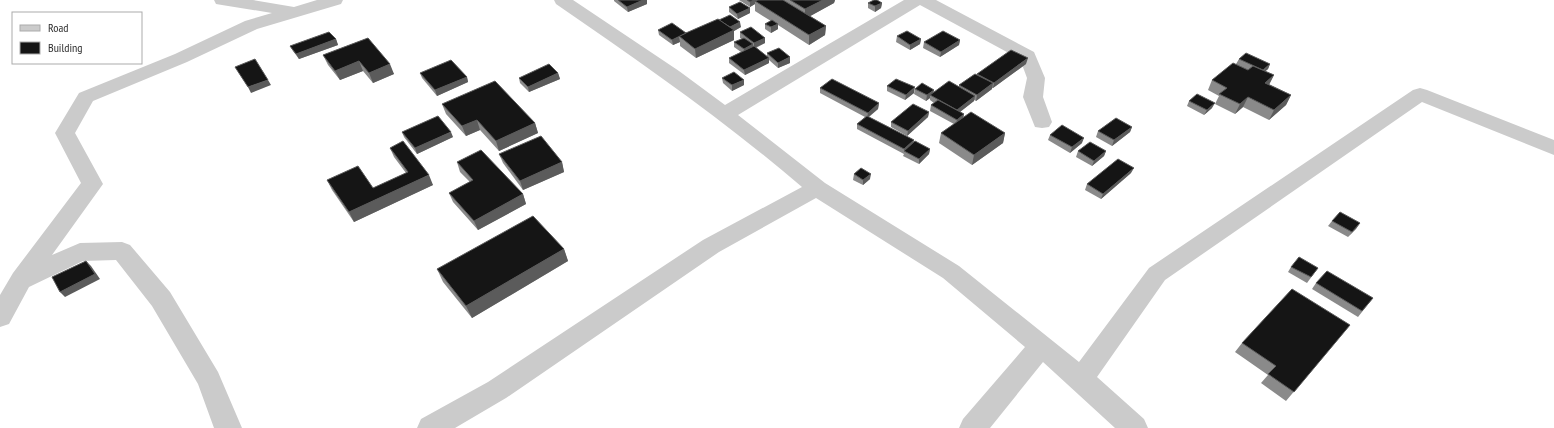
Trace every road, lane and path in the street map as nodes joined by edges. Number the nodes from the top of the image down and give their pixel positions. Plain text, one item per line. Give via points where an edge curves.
1 (222, 0) edge
2 (335, 0) edge
3 (562, 0) edge
4 (916, 0) edge
5 (923, 0) edge
6 (295, 12) junction
7 (725, 114) junction
8 (1042, 122) dead end
9 (1554, 148) edge
10 (818, 188) junction
11 (21, 280) junction
12 (0, 317) edge
13 (1041, 346) junction
14 (1081, 379) junction
15 (228, 428) edge
16 (431, 428) edge
17 (973, 428) edge
18 (1134, 428) edge

1 - 6 street
2 - 6 street
3 - 7 street
4 - 7 street
5 - 8 street via 1028,56 1036,78 1033,97
6 - 11 street via 251,25 181,58 86,97 65,133 92,184
7 - 10 street
9 - 14 street via 1420,94 1157,274
10 - 13 street via 951,272
10 - 16 street via 711,246 497,390
11 - 12 street
11 - 15 street via 80,252 122,251 161,299 209,380
13 - 14 street
13 - 17 street
14 - 18 street

